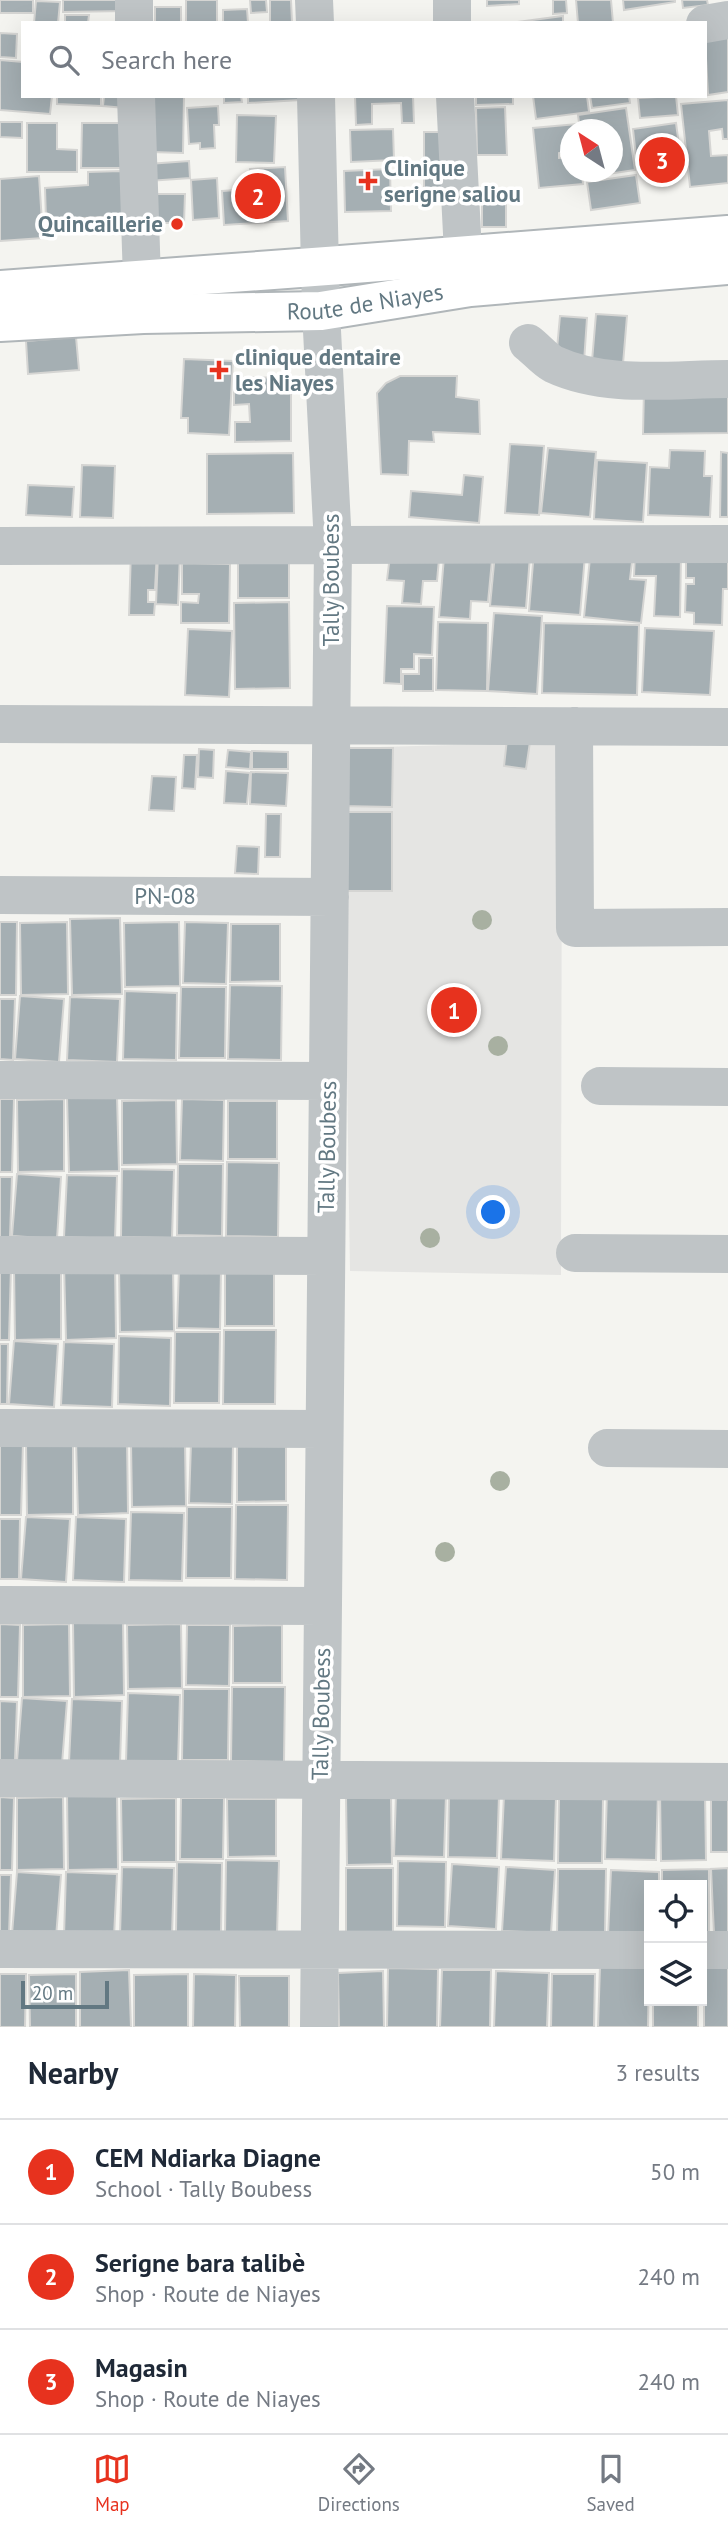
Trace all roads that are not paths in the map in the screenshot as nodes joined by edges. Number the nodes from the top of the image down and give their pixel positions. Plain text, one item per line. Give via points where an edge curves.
1 (134, 0) edge
2 (314, 0) edge
3 (452, 0) edge
4 (728, 20) edge
5 (134, 21) edge
6 (315, 21) edge
7 (452, 21) edge
8 (707, 24) edge
9 (136, 98) edge
10 (316, 98) edge
11 (455, 98) edge
12 (728, 235) edge
13 (463, 253) junction
14 (728, 265) edge
15 (319, 268) junction
16 (142, 280) junction
17 (0, 290) edge
18 (321, 311) junction
19 (0, 322) edge
20 (528, 343) dead end
21 (728, 379) edge
22 (728, 544) edge
23 (333, 545) junction
24 (0, 547) edge
25 (0, 724) edge
26 (331, 725) junction
27 (574, 726) junction
28 (728, 727) edge
29 (0, 895) edge
30 (330, 897) junction
31 (728, 927) edge
32 (0, 1080) edge
33 (328, 1081) junction
34 (600, 1086) dead end
35 (728, 1087) edge
36 (575, 1253) dead end
37 (728, 1254) edge
38 (0, 1255) edge
39 (326, 1256) junction
40 (0, 1428) edge
41 (324, 1429) junction
42 (607, 1448) dead end
43 (728, 1448) edge
44 (0, 1605) edge
45 (323, 1606) junction
46 (0, 1779) edge
47 (321, 1780) junction
48 (728, 1782) edge
49 (0, 1949) edge
50 (319, 1949) junction
51 (644, 1950) edge
52 (707, 1950) edge
53 (728, 1950) edge
54 (318, 2027) edge

1 - 5 street
2 - 6 street
3 - 7 street
4 - 8 street
9 - 16 street
10 - 15 street, Tally Boubess
11 - 13 street
12 - 13 main road, Route de Niayes
13 - 15 main road, Route de Niayes
14 - 18 main road, Route de Niayes via 470,287
15 - 16 main road, Route de Niayes
15 - 18 street, Tally Boubess
16 - 17 main road, Route de Niayes
18 - 19 main road, Route de Niayes
18 - 23 street, Tally Boubess
20 - 21 street via 552,363 591,376
22 - 23 street
23 - 24 street
23 - 26 street, Tally Boubess
25 - 26 street
26 - 27 street
26 - 30 street, Tally Boubess
27 - 28 street
27 - 31 street via 575,928
29 - 30 street, PN-08
30 - 33 street, Tally Boubess
32 - 33 street
33 - 39 street, Tally Boubess
34 - 35 street
36 - 37 street
38 - 39 street
39 - 41 street, Tally Boubess
40 - 41 street
41 - 45 street, Tally Boubess
42 - 43 street
44 - 45 street
45 - 47 street, Tally Boubess
46 - 47 street
47 - 48 street
47 - 50 street, Tally Boubess
49 - 50 street
50 - 51 street
50 - 54 street, Tally Boubess
52 - 53 street

